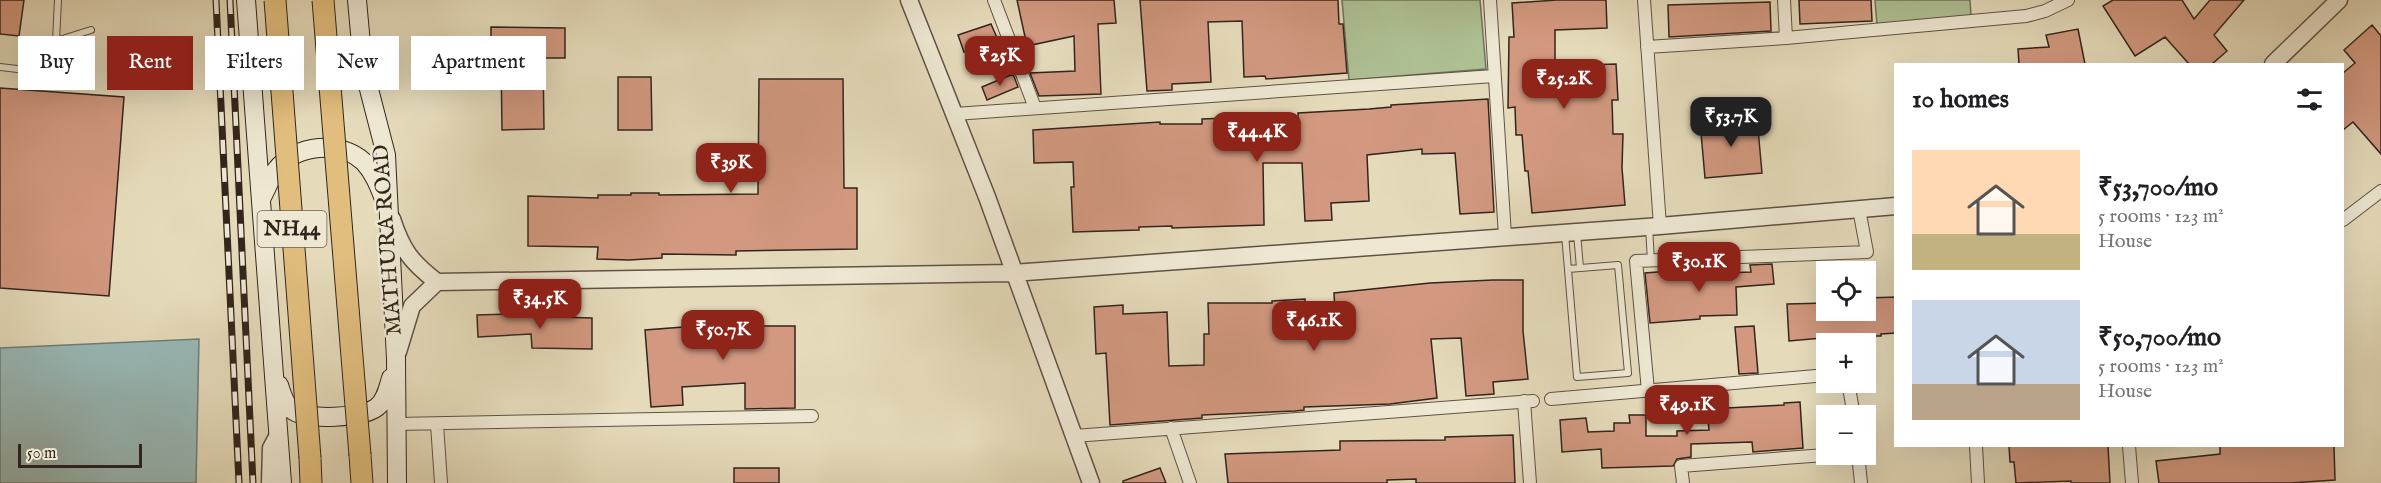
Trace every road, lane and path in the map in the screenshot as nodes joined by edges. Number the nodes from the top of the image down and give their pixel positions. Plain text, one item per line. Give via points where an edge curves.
1 (58, 0) edge
2 (246, 0) edge
3 (275, 0) edge
4 (323, 0) edge
5 (357, 0) edge
6 (909, 0) edge
7 (994, 0) edge
8 (1490, 0) edge
9 (1644, 0) edge
10 (1784, 0) edge
11 (2068, 0) edge
12 (2339, 0) edge
13 (91, 30) dead end
14 (56, 36) edge
15 (72, 36) edge
16 (1786, 38) junction
17 (1647, 47) junction
18 (2274, 63) edge
19 (0, 67) edge
20 (18, 69) edge
21 (1494, 76) junction
22 (1035, 108) junction
23 (955, 114) junction
24 (2381, 191) edge
25 (261, 201) junction
26 (1894, 206) edge
27 (1859, 209) junction
28 (389, 210) junction
29 (2344, 219) edge
30 (1654, 226) junction
31 (1571, 232) junction
32 (1505, 236) junction
33 (1651, 261) junction
34 (1580, 268) junction
35 (1568, 269) junction
36 (1012, 273) junction
37 (437, 282) junction
38 (396, 359) junction
39 (273, 370) junction
40 (1816, 376) edge
41 (1648, 391) junction
42 (1551, 399) dead end
43 (812, 416) dead end
44 (396, 424) junction
45 (437, 424) junction
46 (1171, 428) junction
47 (278, 435) junction
48 (1074, 436) junction
49 (1976, 447) edge
50 (2129, 447) edge
51 (1816, 456) edge
52 (1860, 465) edge
53 (398, 482) edge
54 (270, 483) edge
55 (282, 483) edge
56 (311, 483) edge
57 (362, 483) edge
58 (441, 483) edge
59 (1091, 483) edge
60 (1190, 483) edge
61 (1530, 483) edge
62 (1683, 483) edge
63 (1862, 483) edge
64 (1978, 483) edge
65 (2132, 483) edge

1 - 14 lane
2 - 25 main road
3 - 56 highway, NH44, bridge
4 - 57 highway, MATHURA ROAD / NH44, bridge
5 - 28 main road, MATHURA ROAD via 363,66 386,155
6 - 23 street
7 - 22 street
8 - 21 street
9 - 17 street
10 - 16 street
11 - 16 street via 2026,16
12 - 18 street
13 - 15 lane
16 - 17 street
17 - 30 street
19 - 20 lane
21 - 22 street
21 - 32 street
22 - 23 street
23 - 36 street
24 - 29 street
25 - 28 main road via 277,169 298,154 322,147 353,153 364,163 374,174
25 - 39 main road
26 - 27 street
27 - 30 street
27 - 33 street via 1867,252
28 - 37 street via 405,251 415,265
28 - 38 main road, MATHURA ROAD
30 - 31 street
30 - 33 lane
31 - 32 street
31 - 34 lane
31 - 35 lane
32 - 36 street
33 - 41 street via 1636,261
34 - 35 lane
34 - 35 lane via 1618,264 1628,372 1577,377
36 - 37 street
36 - 48 street
37 - 38 street via 412,306
38 - 39 main road via 386,397 378,407 366,413 336,416 308,415 290,409
38 - 44 main road, MATHURA ROAD
39 - 47 main road
40 - 41 street
41 - 42 street
43 - 45 street
44 - 45 street
44 - 53 main road, MATHURA ROAD
45 - 58 street
46 - 48 street
46 - 60 street
46 - 61 street via 1528,401
47 - 54 street via 271,448
47 - 55 main road
48 - 59 street
49 - 64 street
50 - 65 street
51 - 62 street via 1681,466
52 - 63 street

